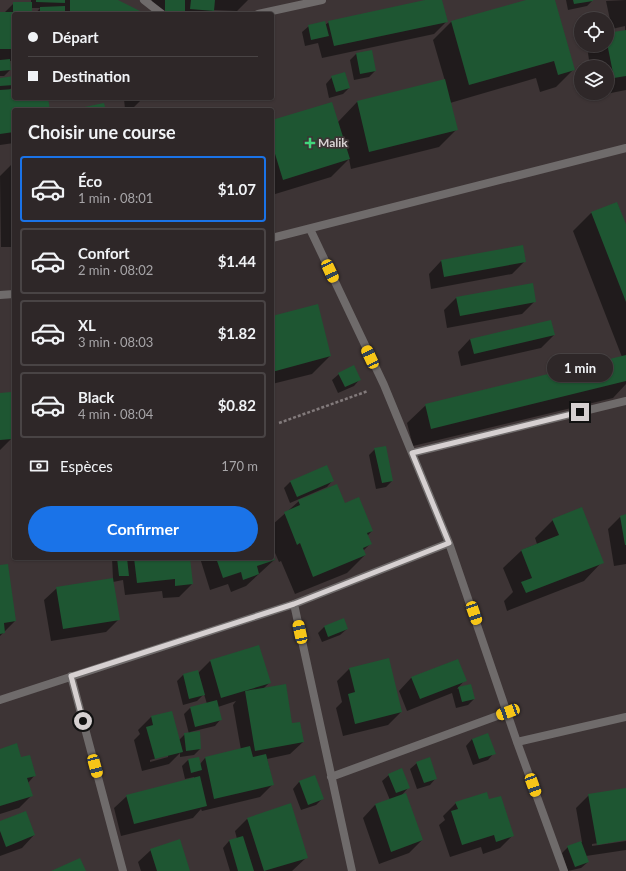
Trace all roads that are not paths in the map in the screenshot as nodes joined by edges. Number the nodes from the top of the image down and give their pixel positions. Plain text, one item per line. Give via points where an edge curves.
1 (144, 0) edge
2 (322, 0) edge
3 (159, 12) edge
4 (267, 12) edge
5 (626, 148) edge
6 (310, 229) junction
7 (274, 238) edge
8 (12, 294) edge
9 (0, 295) edge
10 (626, 401) edge
11 (412, 453) junction
12 (449, 543) junction
13 (294, 604) junction
14 (71, 676) junction
15 (0, 700) edge
16 (508, 712) junction
17 (626, 717) edge
18 (517, 742) junction
19 (331, 777) junction
20 (123, 871) edge
21 (352, 871) edge
22 (564, 871) edge

1 - 3 street
2 - 4 street
5 - 6 street
6 - 7 street
6 - 11 street via 384,386
8 - 9 street
10 - 11 street
11 - 12 street
12 - 13 street
12 - 16 street
13 - 14 street
13 - 19 street
14 - 15 street
14 - 20 street
16 - 18 street
16 - 19 street
17 - 18 street
18 - 22 street
19 - 21 street

